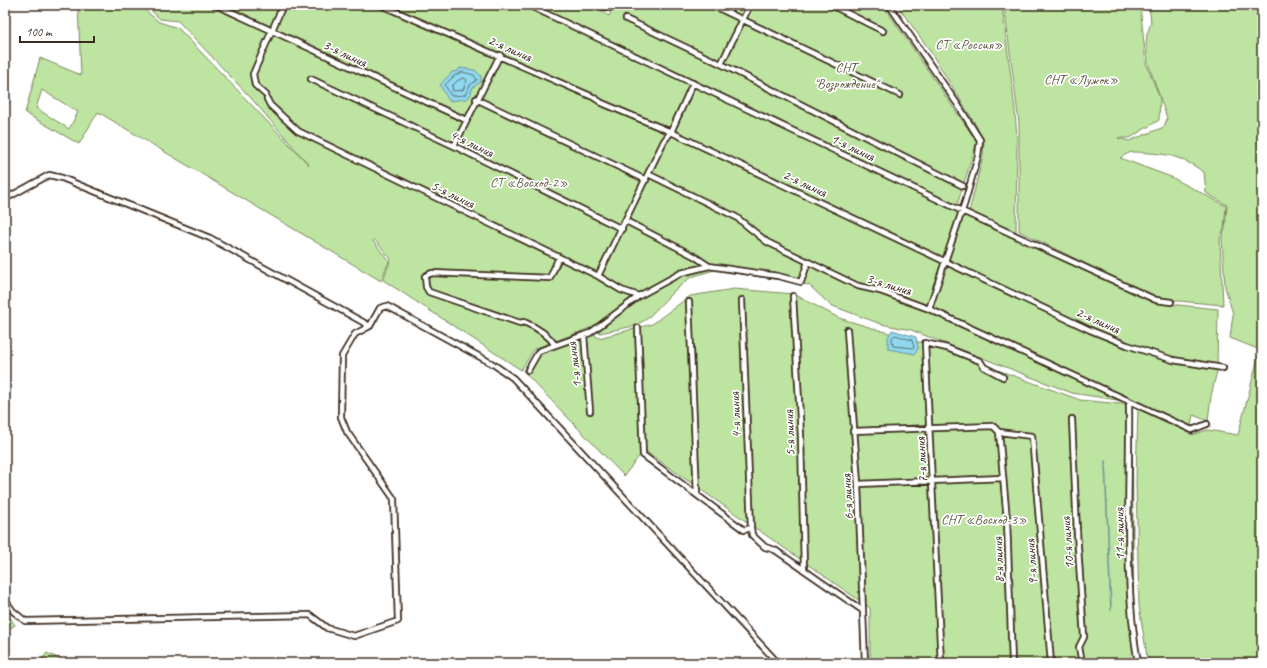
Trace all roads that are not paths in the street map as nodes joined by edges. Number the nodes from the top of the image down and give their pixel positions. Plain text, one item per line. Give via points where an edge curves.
1 (216, 5) edge
2 (283, 5) edge
3 (381, 5) edge
4 (528, 5) edge
5 (597, 5) edge
6 (610, 5) edge
7 (712, 5) edge
8 (750, 5) edge
9 (831, 5) edge
10 (889, 5) edge
11 (626, 19) dead end
12 (743, 20) junction
13 (271, 31) junction
14 (883, 31) dead end
15 (500, 55) junction
16 (721, 64) junction
17 (311, 79) dead end
18 (693, 83) junction
19 (900, 95) dead end
20 (476, 99) junction
21 (466, 120) junction
22 (671, 132) junction
23 (454, 146) junction
24 (648, 174) junction
25 (646, 180) junction
26 (963, 186) dead end
27 (5, 199) edge
28 (962, 211) junction
29 (626, 221) junction
30 (622, 229) junction
31 (558, 257) junction
32 (945, 261) junction
33 (808, 262) junction
34 (709, 266) junction
35 (598, 276) junction
36 (639, 296) junction
37 (793, 296) dead end
38 (742, 300) dead end
39 (689, 302) dead end
40 (1171, 302) dead end
41 (929, 309) junction
42 (370, 326) junction
43 (638, 328) dead end
44 (847, 330) dead end
45 (587, 334) junction
46 (555, 345) junction
47 (1223, 368) dead end
48 (528, 370) dead end
49 (1003, 377) dead end
50 (1130, 404) junction
51 (590, 412) dead end
52 (1072, 419) dead end
53 (1207, 424) dead end
54 (930, 428) junction
55 (853, 431) junction
56 (999, 432) junction
57 (1003, 478) junction
58 (933, 481) junction
59 (858, 484) junction
60 (697, 495) junction
61 (751, 528) junction
62 (804, 569) junction
63 (5, 600) edge
64 (862, 610) junction
65 (778, 663) edge
66 (865, 663) edge
67 (941, 663) edge
68 (1012, 663) edge
69 (1051, 663) edge
70 (1082, 663) edge
71 (1138, 663) edge

1 - 13 street, 3-я линия
2 - 13 street, 5-я линия
3 - 15 street, 2-я линия
4 - 18 street, 1-я линия
5 - 6 street via 608,8
7 - 12 street
8 - 12 street
9 - 14 street
10 - 28 street via 980,140
11 - 16 street
12 - 16 street
12 - 19 street
13 - 21 street, 3-я линия
13 - 31 street, 5-я линия via 253,74 255,84 270,106 298,131
15 - 20 street
15 - 22 street, 2-я линия
16 - 26 street
17 - 23 street, 4-я линия
18 - 22 street
18 - 28 street, 1-я линия
20 - 21 street
20 - 25 street
21 - 23 street
22 - 24 street
22 - 32 street, 2-я линия
23 - 30 street, 4-я линия
24 - 25 street
24 - 33 street, 3-я линия via 736,218 767,242
25 - 29 street
27 - 42 street via 49,175 62,178 210,238
28 - 32 street
28 - 40 street, 1-я линия via 1156,300
29 - 30 street
29 - 34 street
30 - 35 street
31 - 35 street, 5-я линия
31 - 46 street via 550,278 432,273 425,276 424,282 429,292 529,324 544,332
32 - 41 street
32 - 47 street, 2-я линия via 1127,345 1173,360
33 - 34 street via 801,282
33 - 41 street, 3-я линия via 858,286 880,291
34 - 36 street via 681,273
35 - 36 street, 5-я линия via 621,290
36 - 45 street
37 - 62 street, 5-я линия via 801,436
38 - 61 street, 4-я линия
39 - 60 street
41 - 50 street, 3-я линия
42 - 63 street via 355,334 342,356 342,416 347,432 394,499 398,621 354,636 327,628 310,616 25,621 13,612
42 - 65 street via 380,308 387,306 493,364 512,378
43 - 60 street via 643,455
44 - 55 street, 6-я линия
45 - 46 street, 1-я линия
45 - 51 street, 1-я линия
46 - 48 street, 1-я линия via 539,351
49 - 54 street, 7-я линия via 984,367 980,362 947,348 925,343
50 - 53 street, 3-я линия via 1151,410 1192,430
50 - 71 street, 11-я линия via 1130,584
52 - 70 street, 10-я линия via 1084,637 1078,648
54 - 55 street
54 - 56 street via 993,426
54 - 58 street, 7-я линия
55 - 59 street, 6-я линия
56 - 57 street, 8-я линия
56 - 69 street, 9-я линия via 1032,436
57 - 58 street
57 - 68 street, 8-я линия
58 - 59 street
58 - 67 street, 7-я линия
59 - 64 street, 6-я линия
60 - 61 street via 744,530
61 - 62 street via 752,535 765,547 775,550
62 - 64 street
64 - 66 street, 6-я линия

